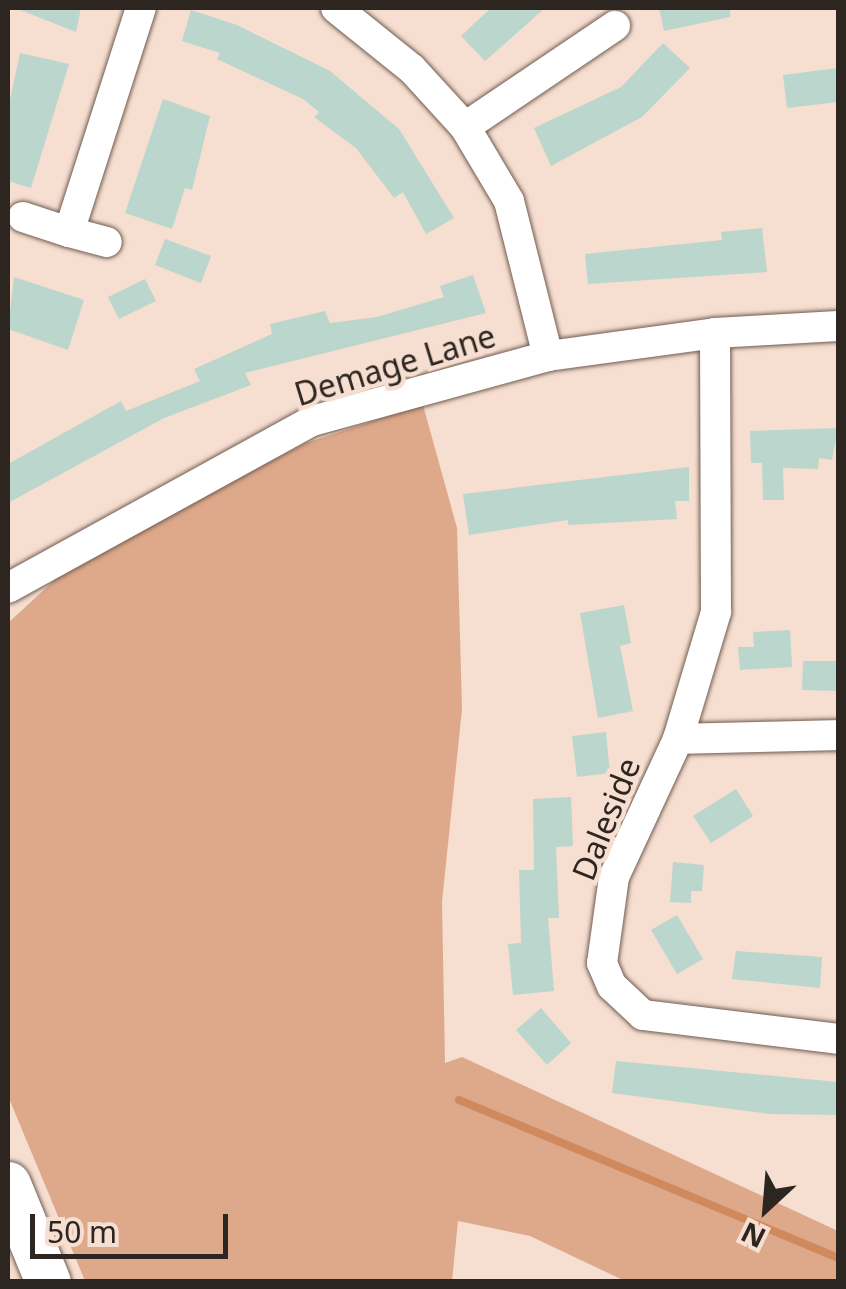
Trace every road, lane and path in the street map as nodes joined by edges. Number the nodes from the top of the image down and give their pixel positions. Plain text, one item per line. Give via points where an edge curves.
1 (141, 8) edge
2 (336, 8) edge
3 (614, 26) dead end
4 (465, 127) junction
5 (23, 217) dead end
6 (70, 232) junction
7 (107, 242) dead end
8 (838, 326) edge
9 (715, 333) junction
10 (548, 356) junction
11 (8, 588) edge
12 (838, 736) edge
13 (678, 739) junction
14 (838, 1038) edge
15 (8, 1184) edge
16 (48, 1282) edge

1 - 6 street
2 - 4 street via 412,69
3 - 4 street
4 - 10 street via 508,200
5 - 6 street
6 - 7 street
8 - 9 street, Demage Lane
9 - 10 street, Demage Lane
9 - 13 street, Daleside via 716,612
10 - 11 street, Demage Lane via 312,421
12 - 13 street, Daleside
13 - 14 street, Daleside via 614,877 601,934 602,963 612,986 643,1015
15 - 16 highway

